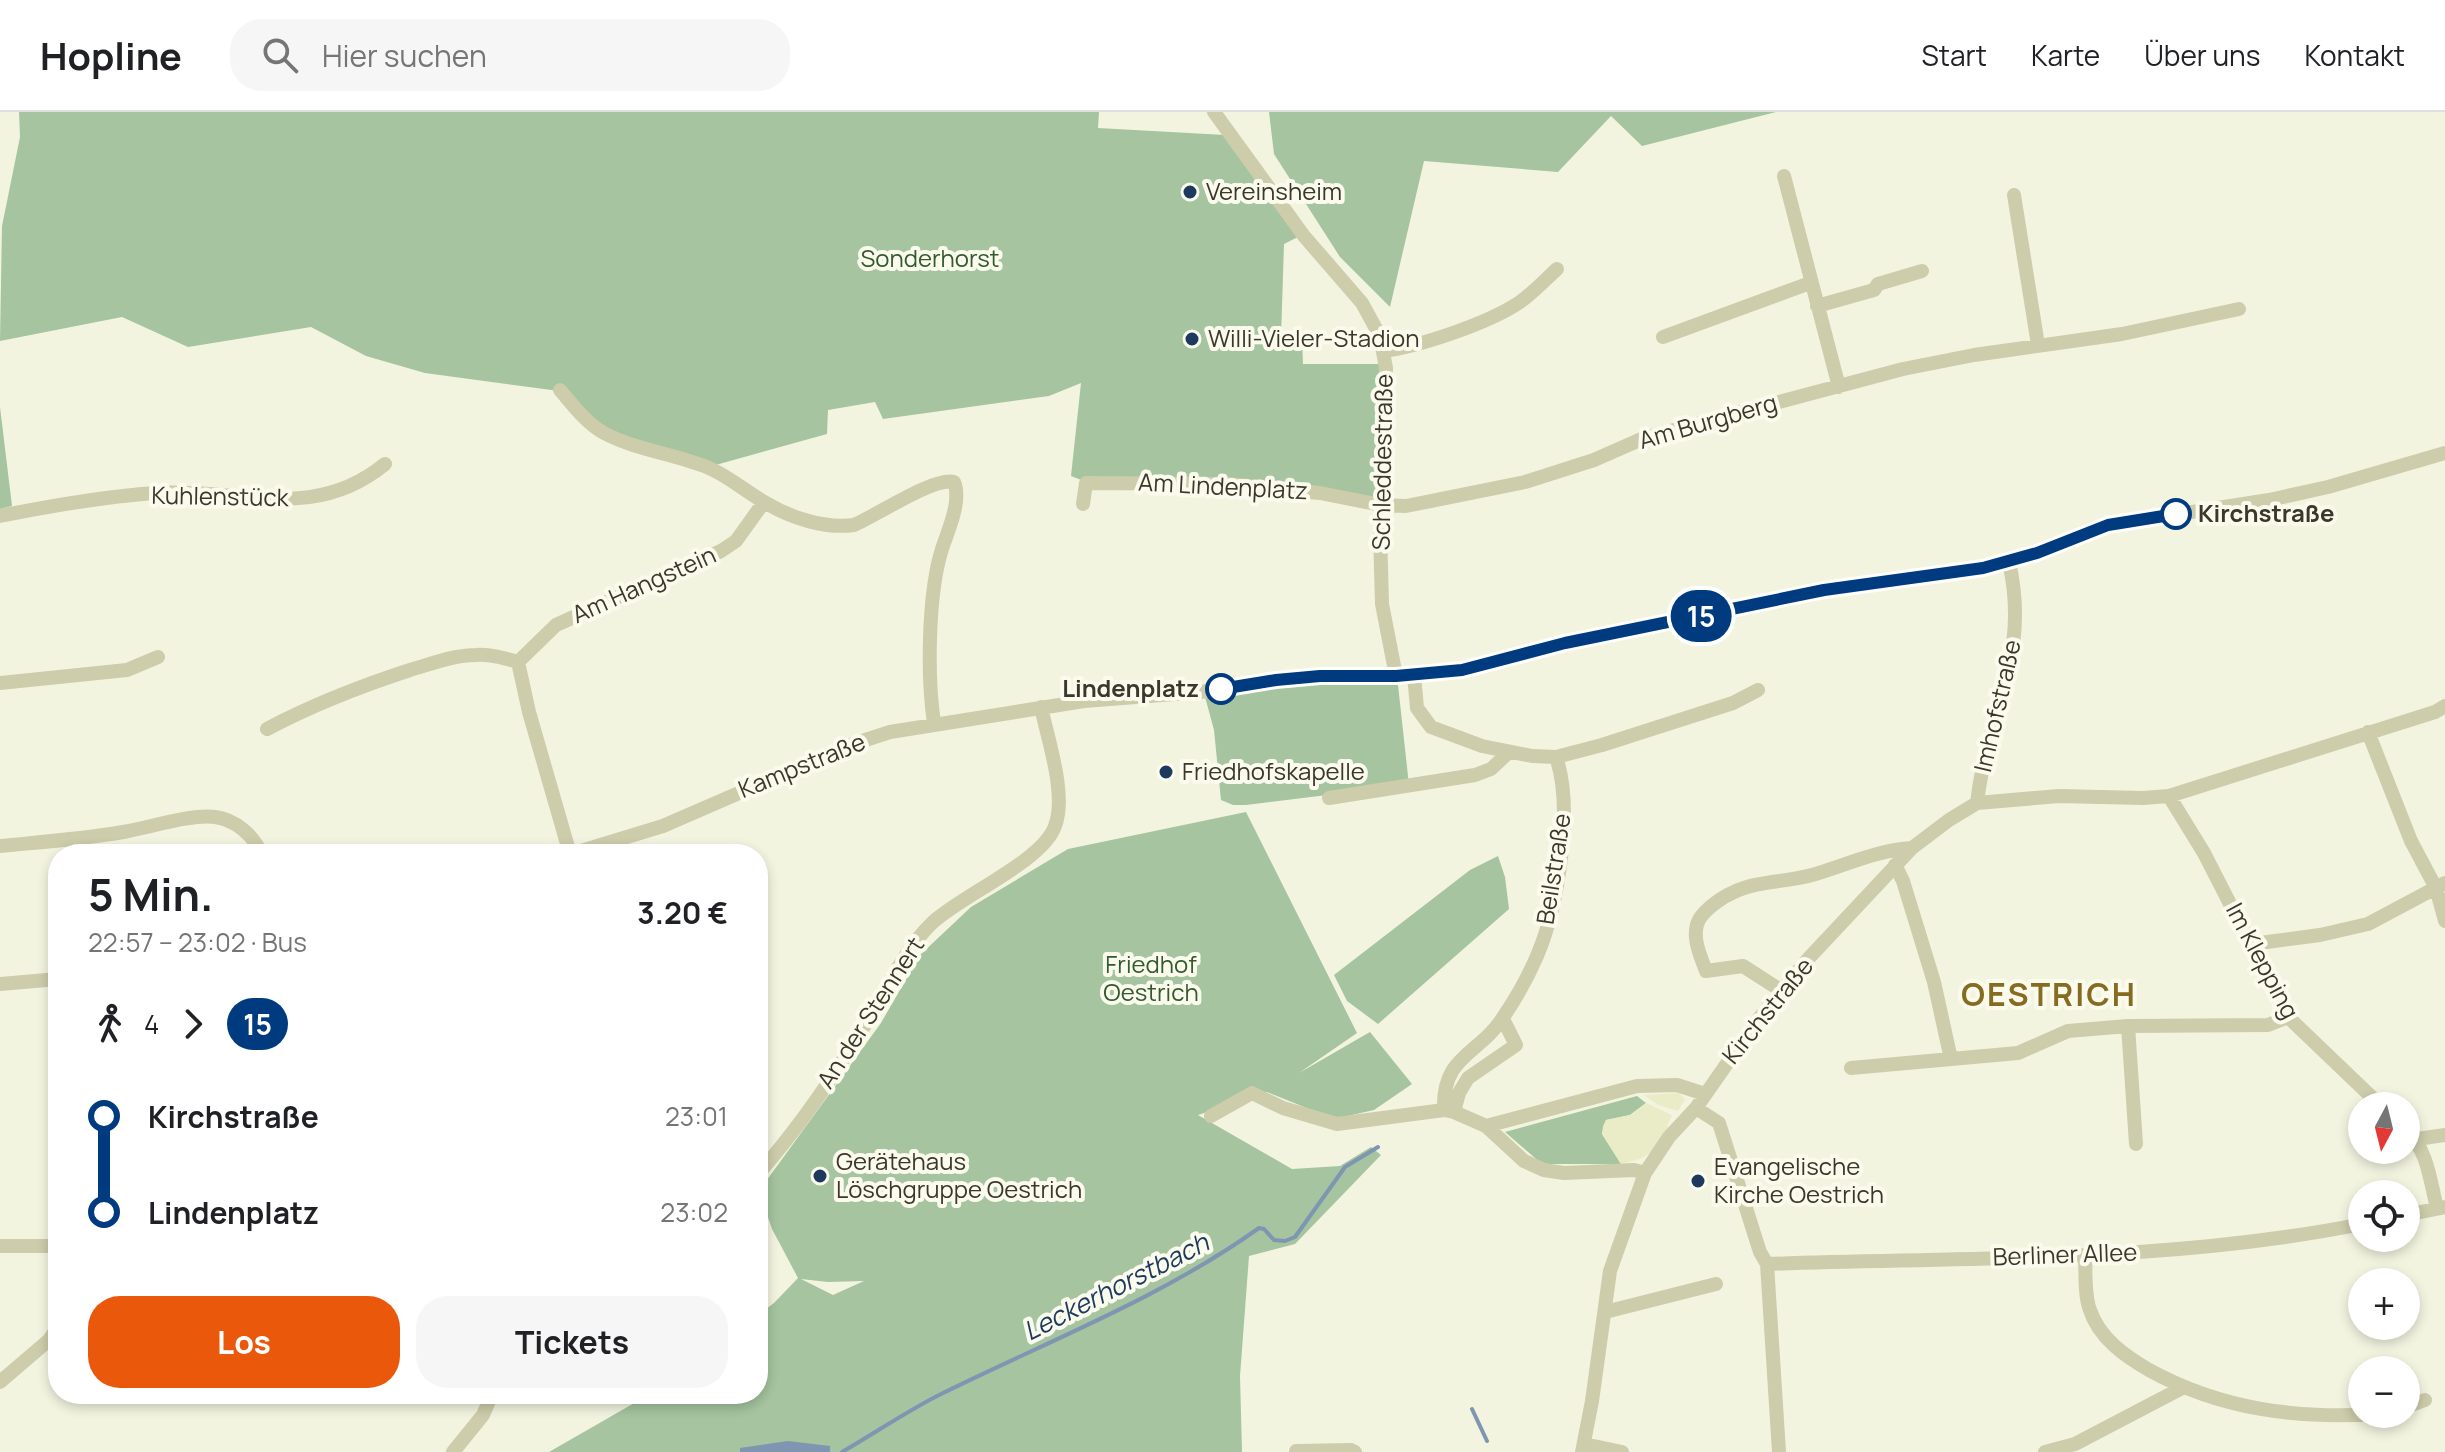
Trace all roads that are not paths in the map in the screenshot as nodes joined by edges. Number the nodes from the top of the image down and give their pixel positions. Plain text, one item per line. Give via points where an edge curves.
1 (1214, 112) edge
2 (1784, 176) dead end
3 (2014, 195) dead end
4 (1557, 269) dead end
5 (1922, 271) dead end
6 (1810, 283) junction
7 (1817, 306) junction
8 (2239, 309) dead end
9 (1663, 337) dead end
10 (2038, 345) junction
11 (1384, 351) junction
12 (1839, 387) junction
13 (560, 390) dead end
14 (2445, 453) edge
15 (385, 464) dead end
16 (764, 502) junction
17 (1083, 504) dead end
18 (1381, 505) junction
19 (0, 516) edge
20 (2009, 562) junction
21 (158, 657) dead end
22 (518, 662) junction
23 (1414, 675) junction
24 (1396, 676) junction
25 (0, 683) edge
26 (1758, 690) dead end
27 (2445, 706) edge
28 (1041, 707) junction
29 (934, 723) junction
30 (267, 729) dead end
31 (2368, 732) junction
32 (1508, 753) junction
33 (1556, 757) junction
34 (2169, 796) junction
35 (1329, 798) dead end
36 (1977, 803) junction
37 (258, 844) edge
38 (570, 844) edge
39 (605, 844) edge
40 (0, 846) edge
41 (1912, 848) junction
42 (1895, 865) junction
43 (2440, 885) edge
44 (2445, 921) edge
45 (2252, 944) junction
46 (48, 980) edge
47 (0, 984) edge
48 (1782, 991) junction
49 (2288, 1017) junction
50 (1503, 1019) junction
51 (2128, 1026) junction
52 (1951, 1059) junction
53 (1851, 1068) dead end
54 (2366, 1092) edge
55 (1705, 1094) junction
56 (1696, 1108) junction
57 (1445, 1111) junction
58 (1211, 1116) dead end
59 (1486, 1126) junction
60 (2420, 1134) edge
61 (2445, 1135) edge
62 (2136, 1144) dead end
63 (2420, 1150) edge
64 (768, 1160) edge
65 (1645, 1173) junction
66 (2441, 1208) edge
67 (2420, 1212) edge
68 (2348, 1226) edge
69 (0, 1246) edge
70 (48, 1246) edge
71 (2085, 1256) junction
72 (1767, 1264) junction
73 (1716, 1284) dead end
74 (1605, 1312) junction
75 (48, 1339) edge
76 (0, 1382) edge
77 (2182, 1388) junction
78 (2425, 1400) dead end
79 (2420, 1402) edge
80 (488, 1404) edge
81 (2348, 1414) edge
82 (1583, 1448) edge
83 (1296, 1451) edge
84 (453, 1452) edge
85 (1355, 1452) edge
86 (1622, 1452) edge
87 (1779, 1452) edge
88 (2045, 1452) edge

1 - 11 street, Schleddestraße via 1304,236 1362,303
2 - 6 street
3 - 10 street
4 - 11 street via 1520,302 1483,320
5 - 7 street
6 - 7 street
6 - 9 street
7 - 12 street
8 - 10 street, Am Burgberg
10 - 12 street, Am Burgberg via 1903,369
11 - 18 street, Schleddestraße
12 - 18 street, Am Burgberg via 1644,438 1525,482 1406,506
13 - 16 street via 602,432 711,469
14 - 20 street, Kampstraße via 2269,500 2108,525
15 - 19 street, Kuhlenstück via 364,482 297,499 157,493
16 - 22 street, Am Hangstein via 736,541 721,551 556,625
16 - 29 street via 790,515 843,527 933,485 954,482 955,504 936,567 930,678
17 - 18 street, Am Lindenplatz via 1086,483 1116,481 1228,484
18 - 24 street, Schleddestraße via 1382,604
20 - 23 street, Kampstraße via 1824,590 1565,643 1462,670
20 - 36 street, Imhofstraße via 2017,605 2015,645
21 - 25 street via 127,670
22 - 30 street via 476,655 444,659 379,680
22 - 38 street
23 - 24 street, Kampstraße
23 - 32 street via 1417,708 1431,727
24 - 28 street, Kampstraße via 1305,677
26 - 33 street via 1659,728
27 - 31 street, Kirchstraße
28 - 29 street, Kampstraße
28 - 64 street, An der Stennert via 1060,809 1055,829 1042,848 932,923
29 - 39 street, Kampstraße via 847,746 663,826
31 - 34 street, Kirchstraße
31 - 43 street via 2411,841
32 - 33 street
32 - 35 street via 1475,775
33 - 50 street, Beilstraße via 1565,803 1558,872 1538,955
34 - 36 street, Kirchstraße via 2059,796
34 - 45 street, Im Klepping
36 - 41 street, Kirchstraße
37 - 40 street via 236,825 215,817
41 - 42 street, Kirchstraße
41 - 48 street via 1735,891 1710,908 1696,927 1706,971 1743,966
42 - 48 street, Kirchstraße
42 - 52 street via 1927,958
43 - 44 street
43 - 45 street via 2368,924
45 - 49 street, Im Klepping
46 - 47 street
48 - 55 street, Kirchstraße
49 - 51 street via 2268,1025
49 - 54 street, Im Klepping
50 - 57 street, Beilstraße via 1455,1066 1447,1080
50 - 57 street via 1516,1045 1468,1078
51 - 52 street via 2068,1031 2018,1053
51 - 62 street
52 - 53 street
55 - 56 street, Kirchstraße
55 - 59 street via 1677,1085 1637,1086
56 - 65 street, Kirchstraße
56 - 72 street via 1719,1123
57 - 58 street via 1337,1124 1252,1093
57 - 59 street
59 - 65 street via 1524,1161 1544,1170
60 - 61 street
63 - 66 street
65 - 74 street, Kirchstraße via 1610,1271
66 - 67 street
68 - 71 street, Berliner Allee via 2209,1248
69 - 70 street
71 - 72 street, Berliner Allee
71 - 77 street via 2090,1310 2105,1336 2136,1362
72 - 87 street
73 - 74 street
74 - 82 street, Kirchstraße
75 - 76 street
77 - 81 street via 2261,1409
77 - 88 street via 2075,1444
78 - 79 street
80 - 84 street
82 - 86 street, Kirchstraße
83 - 85 street

